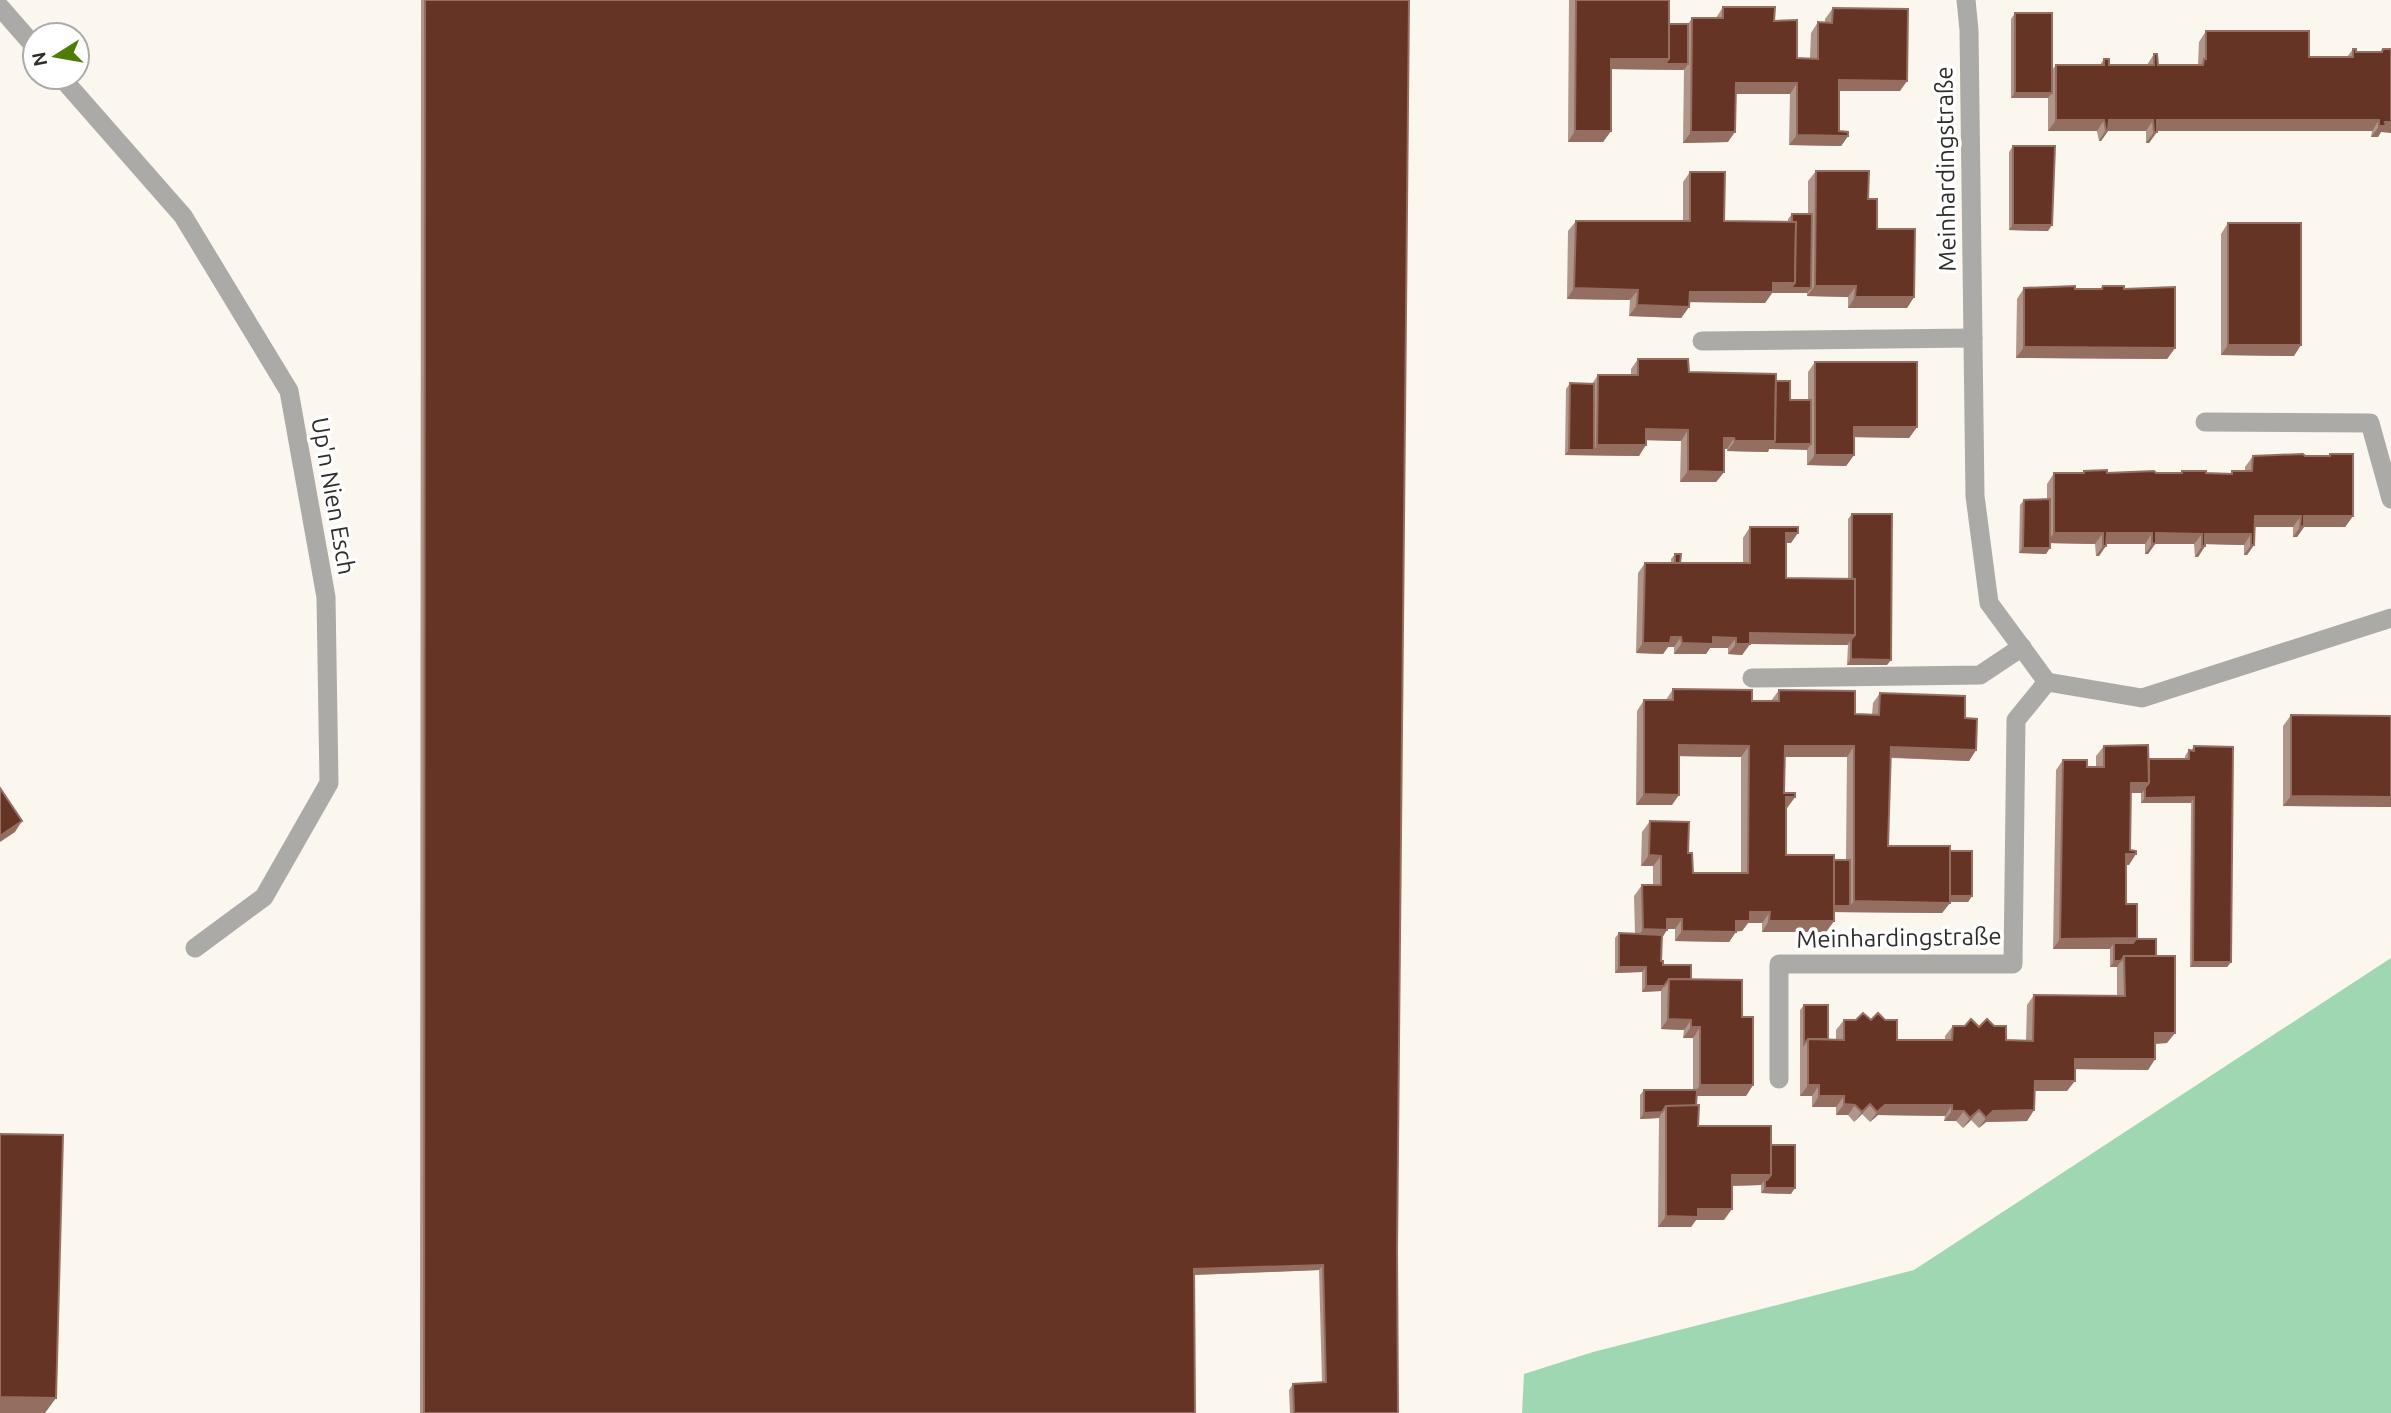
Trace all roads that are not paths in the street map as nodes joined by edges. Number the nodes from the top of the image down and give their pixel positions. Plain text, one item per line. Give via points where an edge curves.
1 (1966, 0) edge
2 (0, 7) edge
3 (21, 31) edge
4 (73, 91) edge
5 (1973, 338) junction
6 (1702, 341) dead end
7 (2205, 422) dead end
8 (2391, 499) edge
9 (2391, 618) edge
10 (2022, 647) junction
11 (1752, 678) dead end
12 (2048, 682) junction
13 (195, 948) dead end
14 (1779, 1079) dead end

1 - 5 street, Meinhardingstraße
2 - 3 street
4 - 13 street, Up'n Nien Esch via 183,216 289,391 326,597 329,783 264,897
5 - 6 street
5 - 10 street, Meinhardingstraße via 1975,496 1989,603
7 - 8 street via 2370,423
9 - 12 street via 2142,698
10 - 11 street via 1980,675
10 - 12 street, Meinhardingstraße
12 - 14 street, Meinhardingstraße via 2016,720 2013,964 1779,964

